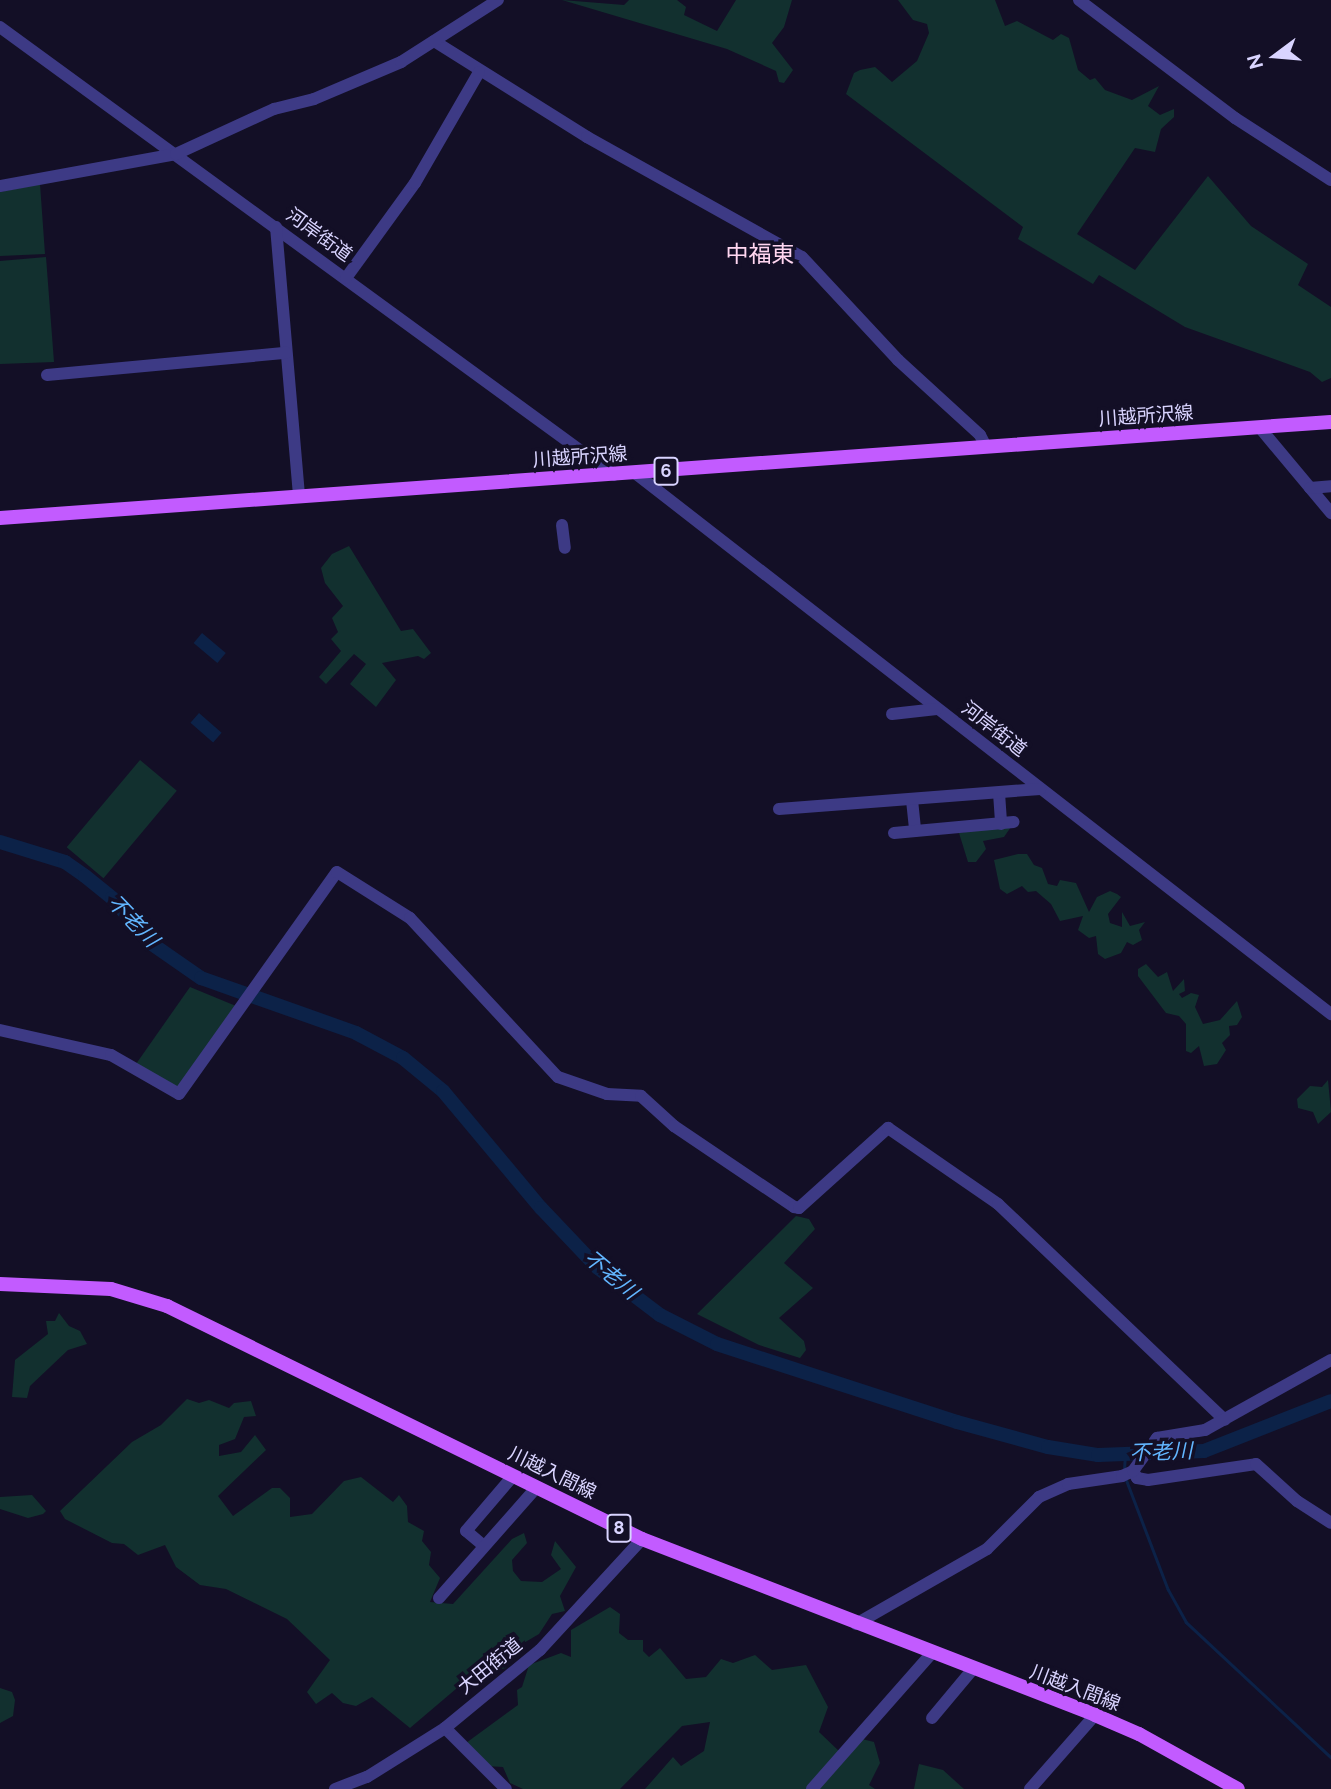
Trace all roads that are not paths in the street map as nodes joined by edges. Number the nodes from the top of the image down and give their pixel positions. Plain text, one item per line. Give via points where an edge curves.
1 (498, 0) edge
2 (1079, 0) edge
3 (0, 27) edge
4 (434, 41) junction
5 (480, 72) junction
6 (176, 154) junction
7 (1331, 180) edge
8 (0, 187) edge
9 (276, 227) junction
10 (346, 278) junction
11 (286, 353) junction
12 (47, 375) dead end
13 (1331, 422) edge
14 (1260, 428) junction
15 (986, 447) junction
16 (635, 473) junction
17 (614, 475) junction
18 (1331, 486) edge
19 (1310, 488) junction
20 (299, 496) junction
21 (1331, 513) edge
22 (0, 518) edge
23 (562, 525) dead end
24 (565, 548) dead end
25 (937, 709) junction
26 (892, 714) dead end
27 (1040, 789) junction
28 (999, 793) junction
29 (912, 800) junction
30 (779, 809) dead end
31 (915, 831) junction
32 (894, 833) dead end
33 (1331, 1014) edge
34 (0, 1030) edge
35 (0, 1284) edge
36 (1331, 1360) edge
37 (1224, 1420) junction
38 (1127, 1473) junction
39 (513, 1476) junction
40 (537, 1487) junction
41 (1331, 1523) edge
42 (642, 1539) junction
43 (484, 1546) junction
44 (439, 1598) dead end
45 (856, 1624) junction
46 (932, 1653) junction
47 (973, 1669) junction
48 (1095, 1716) junction
49 (932, 1718) dead end
50 (445, 1728) junction
51 (335, 1789) edge
52 (506, 1789) edge
53 (811, 1789) edge
54 (1030, 1789) edge
55 (1238, 1789) edge

1 - 4 street
2 - 7 street via 1235,118
3 - 6 street, 河岸街道
4 - 5 street
4 - 6 street via 359,80 274,109
5 - 10 street via 415,183
5 - 15 street via 802,257 898,360 980,435
6 - 8 street
6 - 9 street, 河岸街道
9 - 10 street, 河岸街道
9 - 11 street
10 - 17 street, 河岸街道
11 - 12 street
11 - 20 street
13 - 14 main road, 川越所沢線 / 6
14 - 15 main road, 川越所沢線 / 6
14 - 19 street
15 - 16 main road, 川越所沢線 / 6
16 - 17 main road, 川越所沢線 / 6
16 - 25 street, 河岸街道
17 - 20 main road, 川越所沢線 / 6
18 - 19 street
19 - 21 street
20 - 22 main road, 川越所沢線 / 6
23 - 24 street
25 - 26 street
25 - 27 street, 河岸街道
27 - 28 street
27 - 33 street, 河岸街道
28 - 29 street
28 - 31 street via 1007,823
29 - 30 street
29 - 31 street
31 - 32 street
34 - 37 street via 111,1055 179,1094 337,872 410,918 558,1077 607,1094 641,1096 674,1126 794,1207 799,1208 888,1128 998,1204
35 - 39 main road, 川越入間線 / 8 via 111,1289 167,1306
36 - 37 street
37 - 38 street via 1152,1442
38 - 41 street via 1148,1480 1256,1464 1297,1501
38 - 45 street via 1068,1484 1039,1497 987,1549
39 - 40 main road, 川越入間線 / 8
39 - 43 street via 466,1531
40 - 42 main road, 川越入間線 / 8
40 - 43 street
42 - 45 main road, 川越入間線 / 8
42 - 50 street, 大田街道 via 540,1650
43 - 44 street
45 - 46 main road, 川越入間線 / 8
46 - 47 main road, 川越入間線 / 8
46 - 53 street
47 - 48 main road, 川越入間線 / 8
47 - 49 street
48 - 54 street
48 - 55 main road, 川越入間線 / 8 via 1139,1734
50 - 51 street, 大田街道 via 367,1777
50 - 52 street

